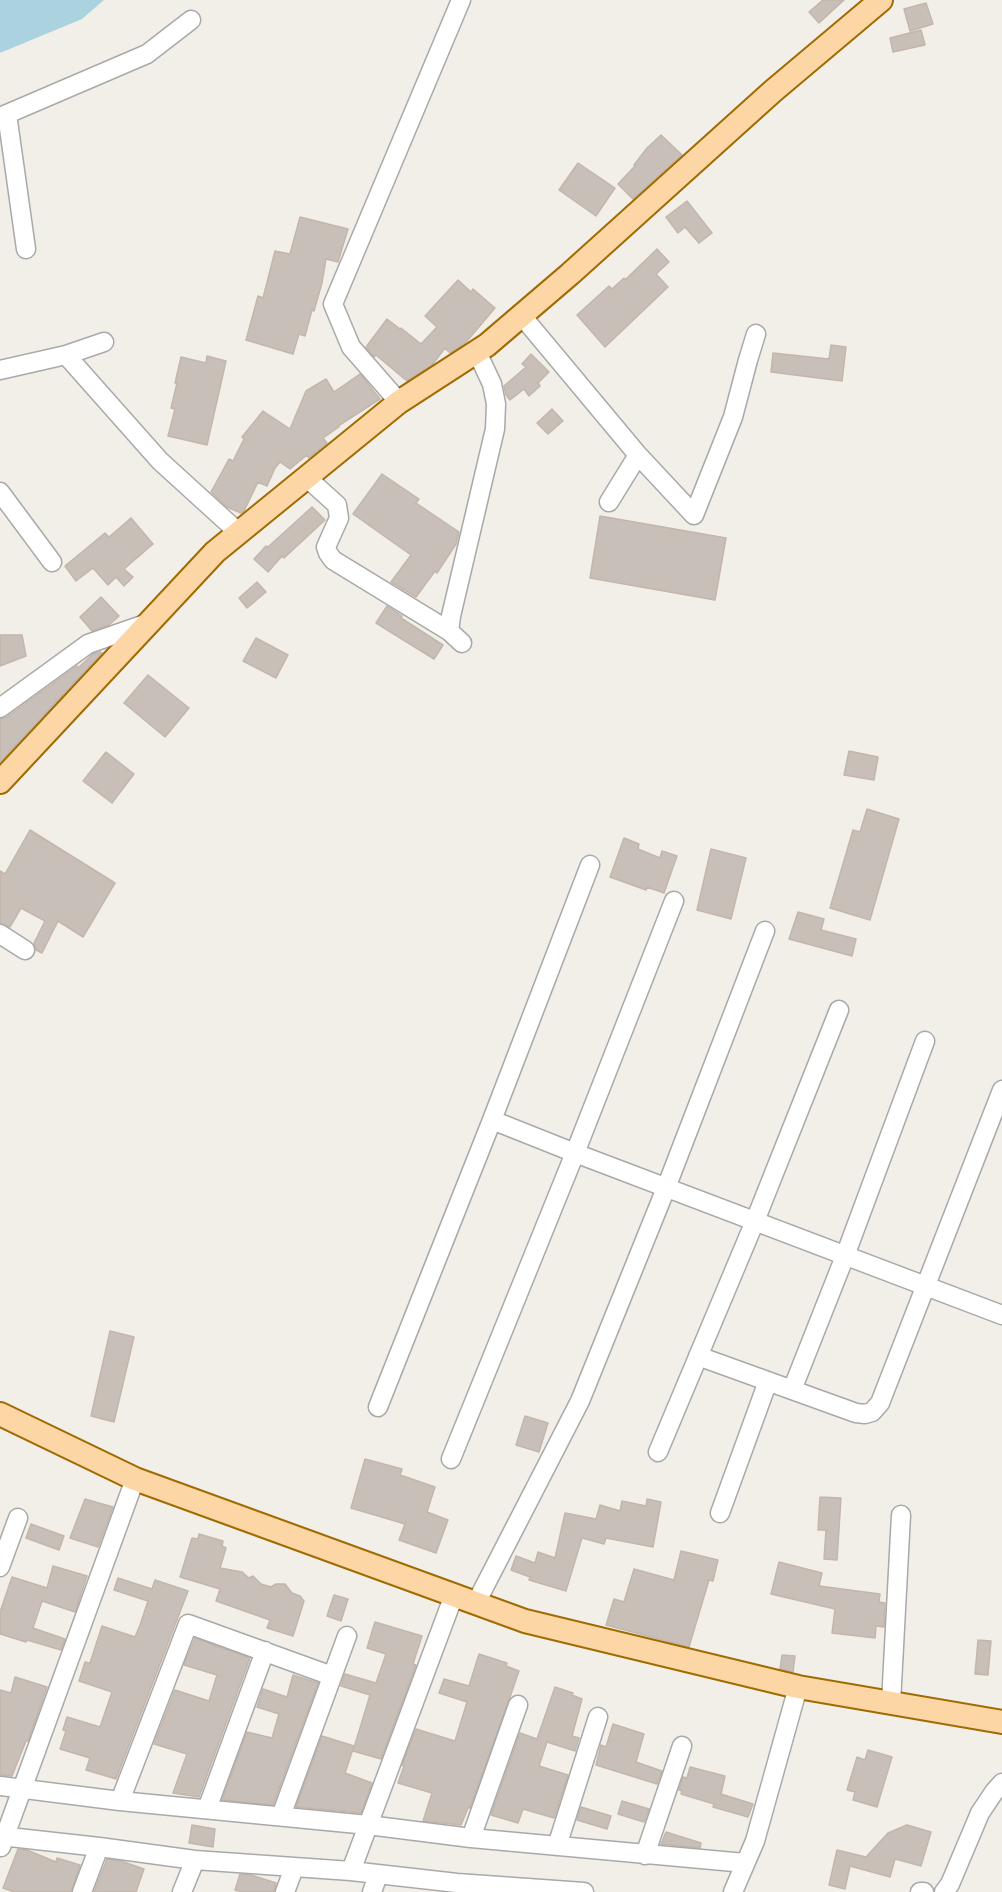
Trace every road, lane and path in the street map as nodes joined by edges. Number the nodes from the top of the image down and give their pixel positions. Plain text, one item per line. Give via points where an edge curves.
1 (461, 0) edge
2 (877, 1) edge
3 (191, 20) dead end
4 (4, 115) edge
5 (26, 249) dead end
6 (522, 316) junction
7 (756, 334) dead end
8 (104, 342) dead end
9 (477, 352) junction
10 (66, 355) junction
11 (0, 370) edge
12 (399, 402) junction
13 (638, 455) junction
14 (306, 477) junction
15 (0, 492) edge
16 (609, 502) dead end
17 (238, 532) junction
18 (52, 562) dead end
19 (148, 623) junction
20 (0, 708) edge
21 (0, 782) edge
22 (590, 865) dead end
23 (674, 901) dead end
24 (765, 931) dead end
25 (0, 934) edge
26 (25, 950) dead end
27 (839, 1010) dead end
28 (925, 1041) dead end
29 (1002, 1090) edge
30 (492, 1120) junction
31 (575, 1153) junction
32 (666, 1188) junction
33 (755, 1221) junction
34 (845, 1256) junction
35 (926, 1287) junction
36 (1002, 1315) edge
37 (698, 1356) junction
38 (768, 1381) junction
39 (792, 1390) junction
40 (378, 1407) dead end
41 (0, 1414) edge
42 (658, 1452) dead end
43 (451, 1459) dead end
44 (135, 1479) junction
45 (720, 1513) dead end
46 (901, 1515) dead end
47 (18, 1518) dead end
48 (0, 1567) edge
49 (454, 1595) junction
50 (476, 1603) junction
51 (347, 1636) dead end
52 (265, 1652) junction
53 (332, 1676) junction
54 (798, 1687) junction
55 (891, 1702) junction
56 (518, 1705) dead end
57 (598, 1717) dead end
58 (1002, 1722) edge
59 (682, 1746) dead end
60 (1002, 1783) edge
61 (0, 1786) edge
62 (21, 1789) junction
63 (120, 1801) junction
64 (207, 1809) junction
65 (280, 1816) junction
66 (368, 1825) junction
67 (471, 1838) junction
68 (1, 1840) edge
69 (557, 1846) junction
70 (99, 1847) junction
71 (645, 1855) junction
72 (195, 1860) junction
73 (745, 1863) junction
74 (294, 1868) junction
75 (351, 1872) junction
76 (378, 1875) junction
77 (455, 1887) edge
78 (542, 1891) edge
79 (82, 1892) edge
80 (182, 1892) edge
81 (285, 1892) edge
82 (372, 1892) edge
83 (584, 1892) edge
84 (733, 1892) edge
85 (944, 1892) edge

1 - 12 street via 333,304 351,347
2 - 6 main road
3 - 4 street via 147,54
4 - 5 street
6 - 9 main road
6 - 13 street
7 - 13 street via 733,417 694,515
8 - 10 street
9 - 12 main road
9 - 14 street via 492,384 495,429 460,577 456,637 333,560 326,547 339,518 337,504
10 - 11 street
10 - 17 street via 160,461
12 - 14 main road
13 - 16 street
14 - 17 main road
15 - 18 street
17 - 19 main road
19 - 20 street via 88,644
19 - 21 main road
22 - 30 street
23 - 31 street
24 - 32 street
25 - 26 street
27 - 33 street
28 - 34 street
29 - 35 street
30 - 31 street
30 - 40 street
31 - 32 street
31 - 43 street
32 - 33 street
32 - 50 street via 580,1401
33 - 34 street
33 - 37 street
34 - 35 street
34 - 39 street
35 - 36 street
35 - 39 street via 880,1403 872,1412 856,1413
37 - 38 street
37 - 42 street
38 - 39 street
38 - 45 street
41 - 44 main road
44 - 49 main road
44 - 62 street
46 - 55 street
47 - 48 street
49 - 50 main road
49 - 66 street
50 - 54 main road via 525,1621
51 - 53 street
52 - 53 street
52 - 63 street via 188,1624
52 - 64 street
53 - 65 street
54 - 55 main road
54 - 73 street via 755,1841
55 - 58 main road
56 - 67 street
57 - 69 street
59 - 71 street
60 - 85 street via 980,1813
61 - 62 street
62 - 63 street
62 - 68 street
63 - 64 street
64 - 65 street
65 - 66 street
66 - 67 street
66 - 75 street
67 - 69 street
68 - 70 street
69 - 71 street
70 - 72 street
70 - 79 street
71 - 73 street
72 - 74 street
72 - 80 street
73 - 84 street
74 - 75 street
74 - 81 street
75 - 76 street
76 - 77 street
76 - 82 street
77 - 78 street
78 - 83 street

